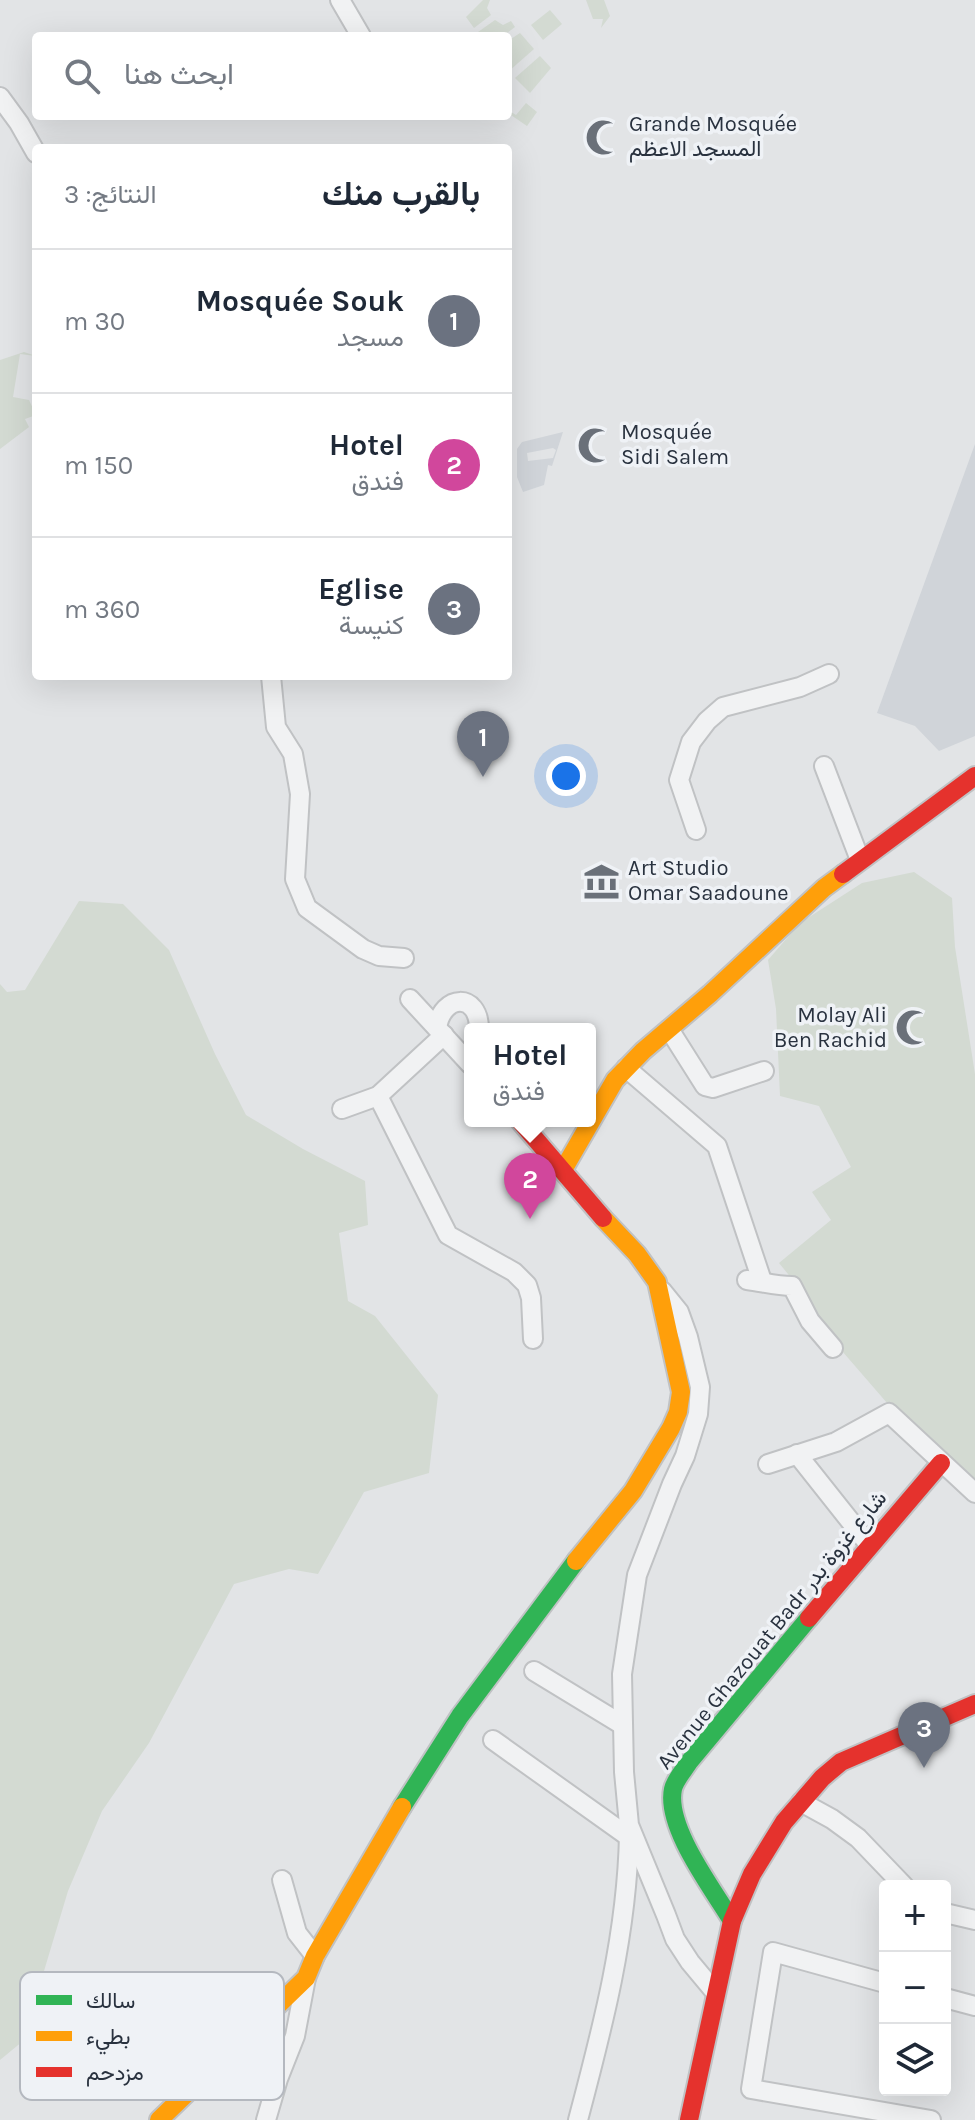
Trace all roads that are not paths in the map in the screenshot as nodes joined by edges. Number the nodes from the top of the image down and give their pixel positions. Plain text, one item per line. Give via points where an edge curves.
1 (340, 0) edge
2 (359, 32) edge
3 (0, 97) edge
4 (32, 147) edge
5 (829, 674) dead end
6 (271, 680) edge
7 (824, 766) dead end
8 (975, 776) edge
9 (696, 830) dead end
10 (860, 860) junction
11 (404, 958) dead end
12 (410, 999) dead end
13 (479, 1023) edge
14 (669, 1029) junction
15 (440, 1032) junction
16 (464, 1058) edge
17 (626, 1068) junction
18 (764, 1071) dead end
19 (378, 1096) junction
20 (342, 1109) dead end
21 (596, 1113) edge
22 (525, 1127) edge
23 (588, 1127) edge
24 (563, 1170) junction
25 (660, 1289) junction
26 (533, 1339) dead end
27 (833, 1348) dead end
28 (797, 1454) junction
29 (941, 1463) junction
30 (768, 1464) dead end
31 (975, 1493) edge
32 (870, 1546) junction
33 (534, 1671) dead end
34 (975, 1704) edge
35 (621, 1724) junction
36 (493, 1740) dead end
37 (801, 1802) junction
38 (629, 1831) junction
39 (282, 1880) dead end
40 (898, 1880) edge
41 (951, 1914) edge
42 (975, 1920) edge
43 (732, 1921) junction
44 (315, 1956) junction
45 (306, 1978) junction
46 (879, 1981) edge
47 (715, 1992) junction
48 (284, 1999) edge
49 (951, 2000) edge
50 (975, 2006) edge
51 (284, 2064) edge
52 (180, 2100) edge
53 (272, 2100) edge
54 (864, 2114) edge
55 (159, 2120) edge
56 (266, 2120) edge
57 (578, 2120) edge
58 (689, 2120) edge
59 (931, 2120) edge

1 - 2 street
3 - 4 street
5 - 9 street via 723,707 707,721 691,742 679,780
6 - 11 street via 276,727 293,754 300,794 295,879 307,908 363,949
7 - 10 street
8 - 10 street
10 - 14 street
12 - 15 street
13 - 15 street via 474,1008 461,1002 447,1005
14 - 17 street
14 - 18 street via 705,1086
15 - 16 street
15 - 19 street
17 - 21 street
17 - 27 street via 717,1146 754,1281 792,1286 810,1321
19 - 20 street
19 - 26 street via 448,1235 514,1272 527,1285
22 - 24 street
23 - 24 street
24 - 25 street via 637,1254
25 - 35 street via 679,1312 688,1337 700,1387 698,1414 637,1575 622,1674
25 - 44 street via 681,1392 671,1428 633,1491 460,1716
28 - 29 street via 836,1442 889,1413
28 - 30 street
28 - 32 street
29 - 31 street
29 - 32 street, Avenue Ghazouat Badr شارع غزوة بدر
32 - 43 street, Avenue Ghazouat Badr شارع غزوة بدر via 673,1786 680,1832
33 - 35 street
34 - 37 street via 841,1762
35 - 38 street
36 - 38 street
37 - 40 street via 858,1838
37 - 43 street via 752,1874
38 - 47 street via 675,1939
38 - 57 street via 624,1923
39 - 44 street via 297,1933
41 - 42 street
43 - 47 street
44 - 45 street
45 - 48 street
45 - 51 street
46 - 54 street via 773,1952 751,2089
47 - 58 street
49 - 50 street
52 - 55 street
53 - 56 street
54 - 59 street

